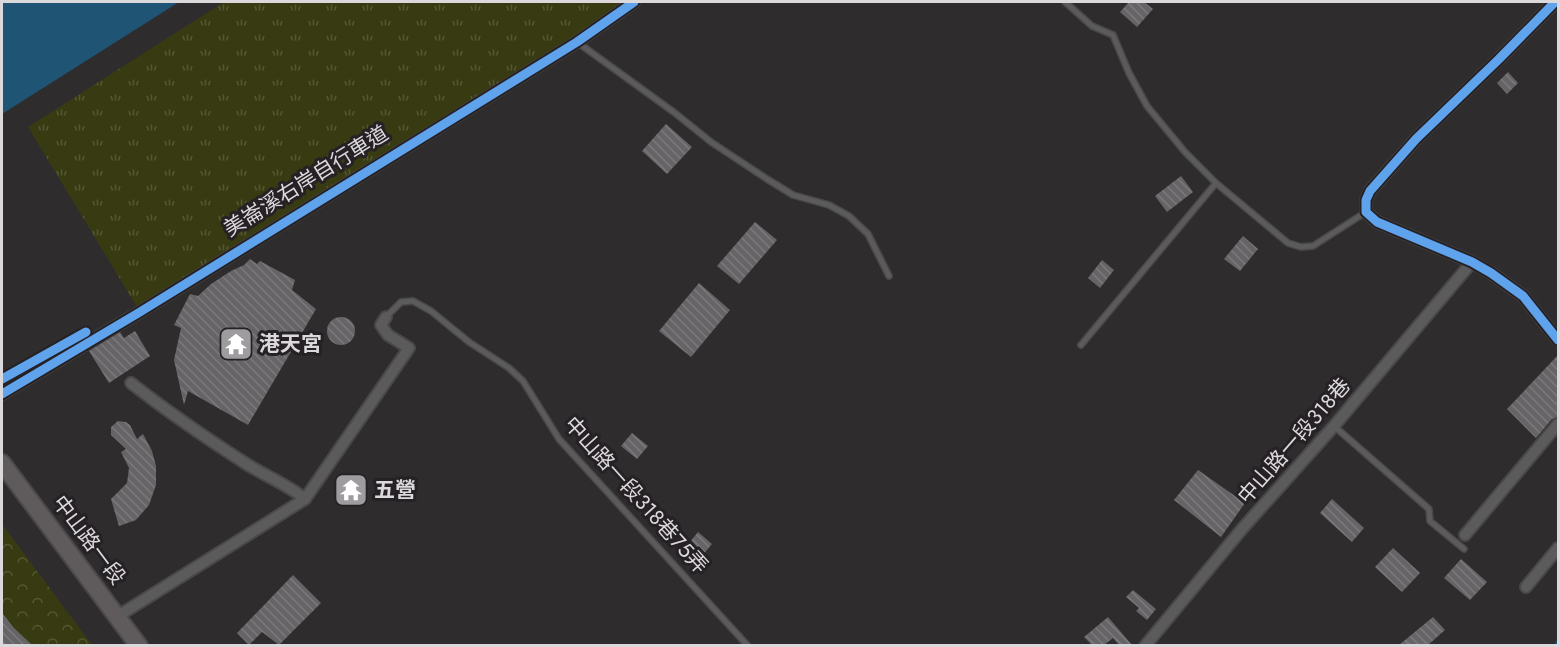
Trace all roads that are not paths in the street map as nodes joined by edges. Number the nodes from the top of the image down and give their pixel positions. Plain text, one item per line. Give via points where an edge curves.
1 (634, 2) edge
2 (1065, 2) edge
3 (1555, 2) edge
4 (577, 42) junction
5 (1216, 183) junction
6 (1366, 212) junction
7 (1472, 262) junction
8 (889, 276) dead end
9 (386, 317) joint
10 (1558, 340) edge
11 (1081, 345) dead end
12 (131, 383) dead end
13 (2, 394) edge
14 (1558, 424) edge
15 (1335, 426) junction
16 (2, 463) edge
17 (305, 499) junction
18 (1465, 535) dead end
19 (1558, 548) edge
20 (1464, 549) dead end
21 (1526, 587) dead end
22 (118, 616) junction
23 (139, 645) edge
24 (748, 645) edge
25 (1145, 645) edge

1 - 4 street
2 - 5 lane via 1092,26 1113,35 1147,106
3 - 6 street via 1416,139 1370,191
4 - 8 lane via 766,179 793,195 829,205 849,216 868,234
4 - 13 street
5 - 6 lane via 1288,243 1301,247 1313,246
5 - 11 lane
6 - 7 street via 1377,222
7 - 10 street via 1523,296
7 - 15 street, 中山路一段318巷
9 - 17 street via 381,324 384,330 409,348
9 - 24 lane, 中山路一段318巷75弄 via 401,302 413,301 509,368 523,381 559,439
12 - 17 street via 181,422
14 - 18 street
15 - 20 lane via 1429,509 1430,521
15 - 25 street, 中山路一段318巷
16 - 22 street, 中山路一段
17 - 22 street
19 - 21 street
22 - 23 street, 中山路一段

